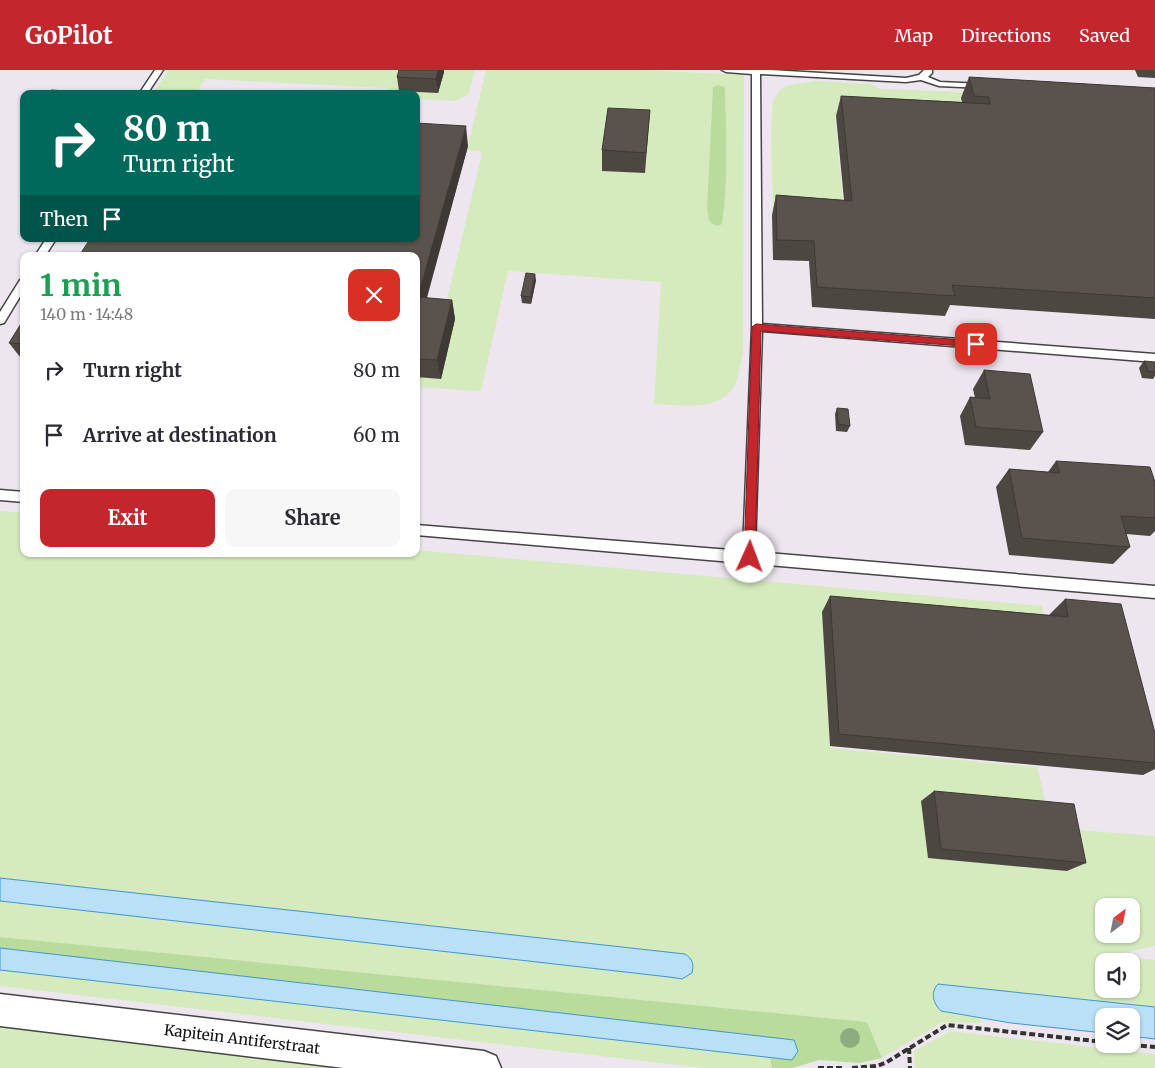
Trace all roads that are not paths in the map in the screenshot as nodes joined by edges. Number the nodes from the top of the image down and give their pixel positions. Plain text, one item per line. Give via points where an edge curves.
1 (158, 70) edge
2 (726, 70) edge
3 (928, 70) edge
4 (756, 72) junction
5 (922, 78) junction
6 (988, 86) edge
7 (146, 90) edge
8 (20, 288) edge
9 (0, 320) edge
10 (756, 327) junction
11 (1155, 358) edge
12 (0, 496) edge
13 (20, 497) edge
14 (420, 530) edge
15 (750, 557) junction
16 (1155, 592) edge
17 (0, 1010) edge
18 (484, 1068) edge

1 - 7 lane
2 - 4 lane
3 - 5 lane
4 - 5 lane via 906,80
4 - 10 lane
5 - 6 lane via 939,84
8 - 9 lane
10 - 11 lane
10 - 15 lane
12 - 13 lane
14 - 15 lane
15 - 16 lane
17 - 18 street, Kapitein Antiferstraat

